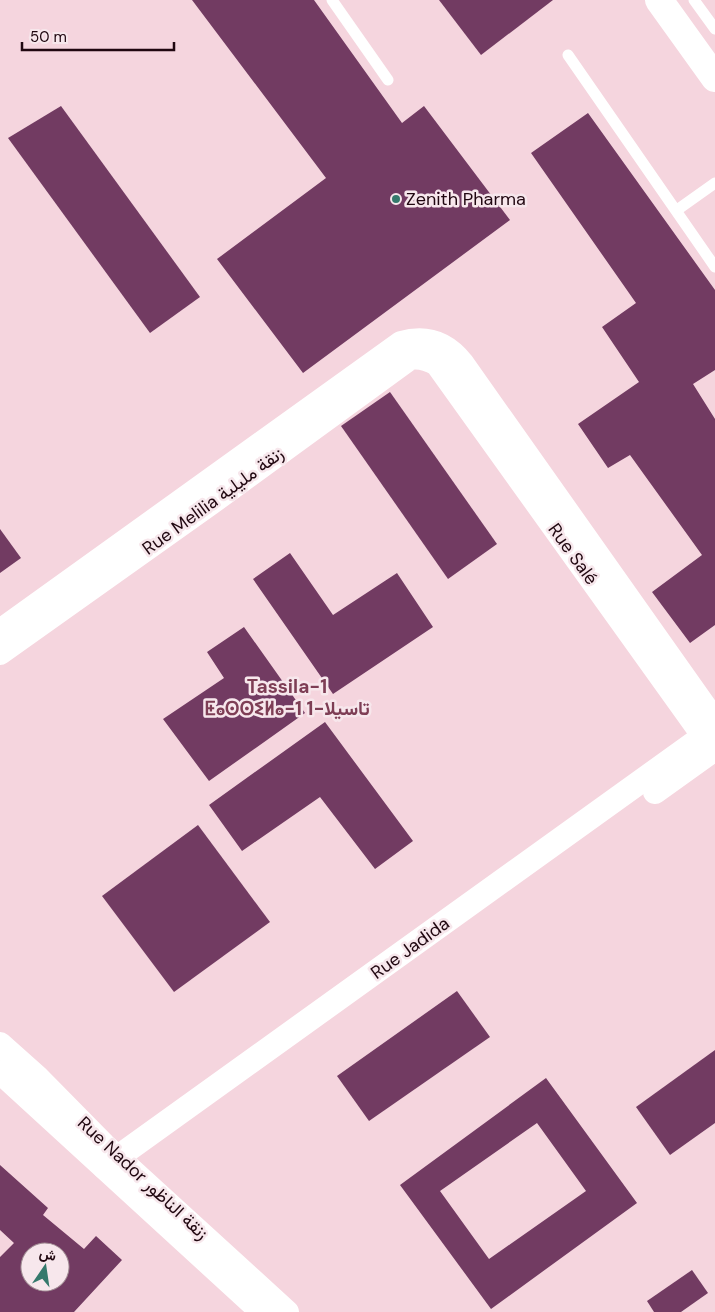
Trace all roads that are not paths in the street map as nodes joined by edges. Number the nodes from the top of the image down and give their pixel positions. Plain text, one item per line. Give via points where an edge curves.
1 (332, 0) edge
2 (659, 0) edge
3 (694, 0) edge
4 (700, 0) edge
5 (715, 21) edge
6 (715, 29) edge
7 (568, 55) dead end
8 (715, 78) edge
9 (388, 80) dead end
10 (715, 183) edge
11 (677, 210) junction
12 (715, 267) edge
13 (429, 350) junction
14 (0, 632) edge
15 (0, 653) edge
16 (713, 740) edge
17 (0, 1044) edge
18 (0, 1072) edge
19 (116, 1166) junction
20 (262, 1312) edge
21 (287, 1312) edge

1 - 9 lane
2 - 8 street
3 - 6 lane
4 - 5 lane
7 - 11 lane
10 - 11 lane
11 - 12 lane
13 - 14 street, Rue Melilia زنقة مليلية via 411,340 401,343
13 - 15 street, Rue Melilia زنقة مليلية via 420,357 410,358
13 - 16 street, Rue Salé via 447,348 462,363
16 - 19 street, Rue Jadida
17 - 19 street, Rue Nador زنقة الناظور via 38,1077
18 - 19 street, Rue Nador زنقة الناظور
19 - 20 street, Rue Nador زنقة الناظور
19 - 21 street, Rue Nador زنقة الناظور

